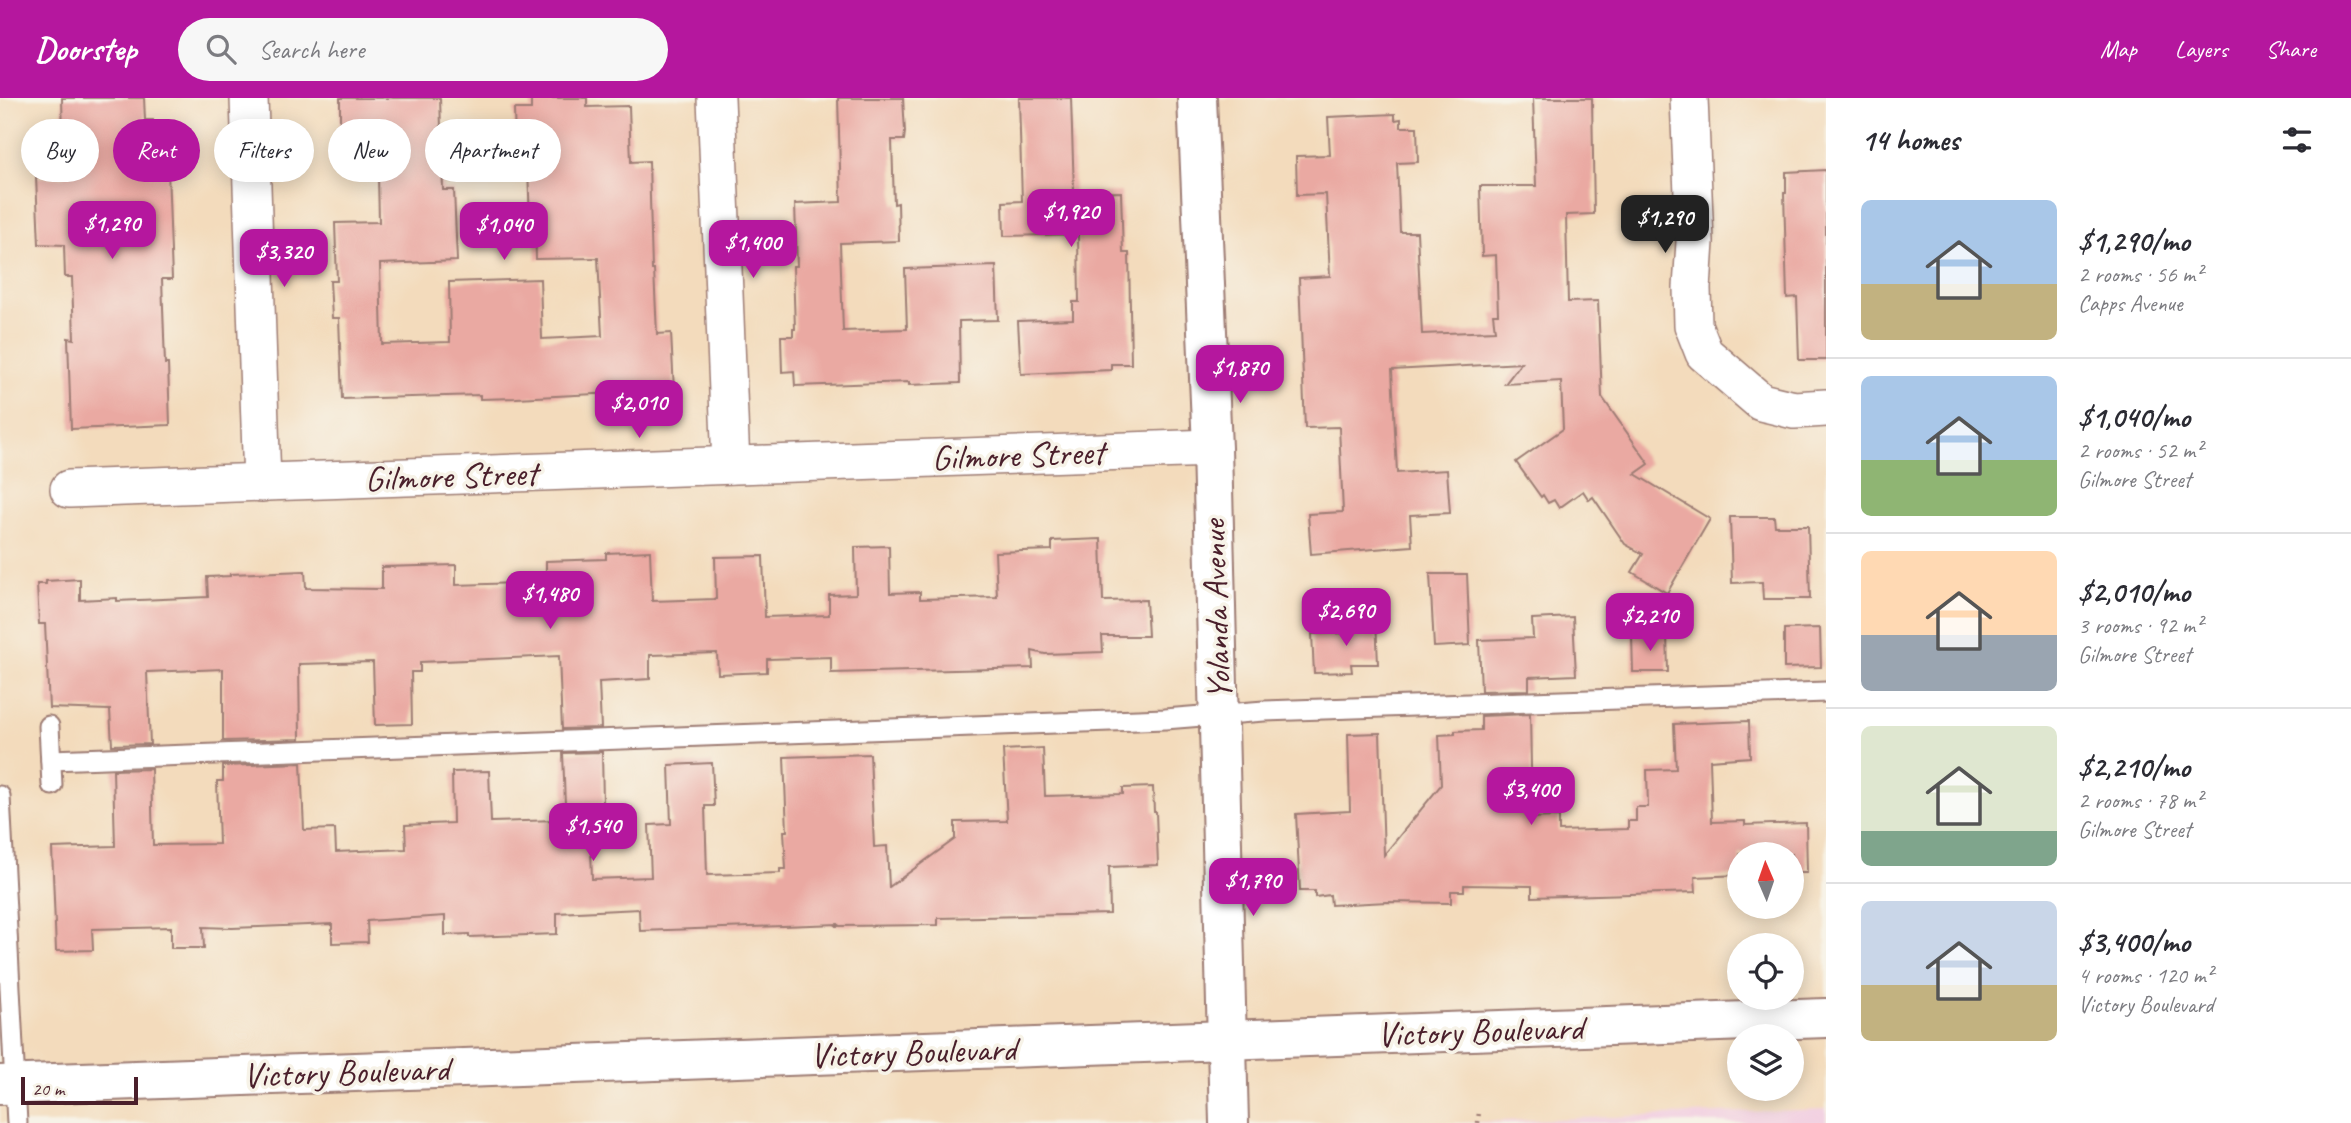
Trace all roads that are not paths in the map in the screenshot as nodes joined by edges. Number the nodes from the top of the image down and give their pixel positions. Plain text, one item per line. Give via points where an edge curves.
1 (249, 98) edge
2 (716, 98) edge
3 (1197, 98) edge
4 (1689, 98) edge
5 (1826, 408) edge
6 (1212, 448) junction
7 (731, 465) junction
8 (262, 483) junction
9 (69, 489) dead end
10 (1826, 692) edge
11 (1219, 715) junction
12 (49, 726) dead end
13 (51, 760) junction
14 (52, 785) dead end
15 (0, 796) edge
16 (1826, 1018) edge
17 (1227, 1041) junction
18 (8, 1084) edge
19 (18, 1123) edge
20 (1228, 1123) edge

1 - 8 street
2 - 7 street
3 - 6 main road, Yolanda Avenue
4 - 5 street via 1693,325 1703,353 1761,402 1794,410
6 - 7 street, Gilmore Street
6 - 11 main road, Yolanda Avenue
7 - 8 street, Gilmore Street
8 - 9 street, Gilmore Street
10 - 11 lane
11 - 13 lane
11 - 17 main road, Yolanda Avenue
12 - 13 lane
13 - 14 lane
15 - 18 lane
16 - 17 main road, Victory Boulevard
17 - 18 main road, Victory Boulevard
17 - 20 main road, Yolanda Avenue
18 - 19 lane

